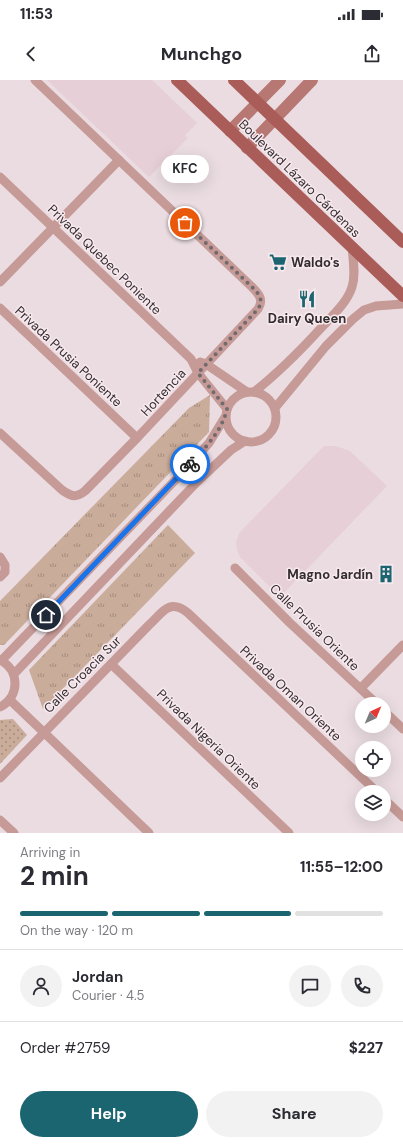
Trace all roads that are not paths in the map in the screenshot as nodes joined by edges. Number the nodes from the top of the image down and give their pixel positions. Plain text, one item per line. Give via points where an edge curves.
1 (34, 80) edge
2 (178, 80) edge
3 (234, 80) edge
4 (280, 80) edge
5 (312, 80) edge
6 (258, 103) junction
7 (275, 119) junction
8 (230, 131) junction
9 (247, 148) junction
10 (119, 160) junction
11 (0, 178) edge
12 (53, 228) junction
13 (403, 242) edge
14 (352, 247) junction
15 (0, 282) edge
16 (403, 296) edge
17 (403, 304) edge
18 (0, 308) edge
19 (192, 359) junction
20 (206, 364) junction
21 (198, 373) junction
22 (251, 392) junction
23 (275, 408) junction
24 (226, 413) junction
25 (0, 433) edge
26 (138, 438) junction
27 (244, 441) junction
28 (124, 534) junction
29 (136, 544) junction
30 (0, 557) edge
31 (235, 568) dead end
32 (2, 574) edge
33 (188, 612) joint
34 (403, 645) edge
35 (1, 660) edge
36 (111, 664) junction
37 (14, 674) junction
38 (361, 688) junction
39 (370, 697) edge
40 (10, 700) junction
41 (0, 707) edge
42 (391, 718) edge
43 (403, 729) edge
44 (43, 732) junction
45 (0, 778) edge
46 (370, 785) edge
47 (391, 806) edge
48 (403, 817) edge
49 (0, 820) edge
50 (14, 833) edge
51 (149, 833) edge
52 (289, 833) edge

1 - 10 street
2 - 8 main road, Boulevard Lázaro Cárdenas
3 - 6 main road, Boulevard Lázaro Cárdenas
4 - 6 street
5 - 7 street
6 - 7 main road, Boulevard Lázaro Cárdenas
6 - 8 street
7 - 9 street
7 - 13 main road, Boulevard Lázaro Cárdenas
8 - 9 main road, Boulevard Lázaro Cárdenas
9 - 14 main road, Boulevard Lázaro Cárdenas
10 - 12 street
10 - 20 street, Hortencia via 256,291 261,300 258,309
11 - 12 street, Privada Quebec Poniente
12 - 15 street
12 - 19 street, Privada Quebec Poniente
14 - 16 main road, Boulevard Lázaro Cárdenas
14 - 22 street via 354,274 349,295 295,356
17 - 23 street via 376,306 364,310 326,346
18 - 26 street, Privada Prusia Poniente
19 - 20 street, Privada Quebec Poniente
19 - 21 street, Privada Quebec Poniente
20 - 21 street, Hortencia
20 - 22 street, Privada Quebec Poniente
21 - 24 street, Privada Quebec Poniente
21 - 26 street, Hortencia
22 - 23 street via 267,397
22 - 24 street via 239,394 233,399
23 - 27 street via 276,419 270,434 255,442
24 - 27 street via 230,431
24 - 28 street via 209,443
25 - 26 street, Hortencia via 69,495 79,496
27 - 29 street via 219,460
28 - 29 street
28 - 35 street
29 - 37 street
30 - 32 street via 5,565
31 - 38 street, Calle Prusia Oriente
33 - 36 street, Calle Croacia Sur via 176,605 170,606
33 - 46 street, Privada Oman Oriente
34 - 38 street
35 - 37 street
36 - 44 street, Calle Croacia Sur
36 - 52 street, Privada Nigeria Oriente
37 - 40 street via 15,685
38 - 39 street, Calle Prusia Oriente
40 - 41 street
40 - 44 street
42 - 43 street
44 - 45 street, Calle Croacia Sur
44 - 51 street
47 - 48 street
49 - 50 street

